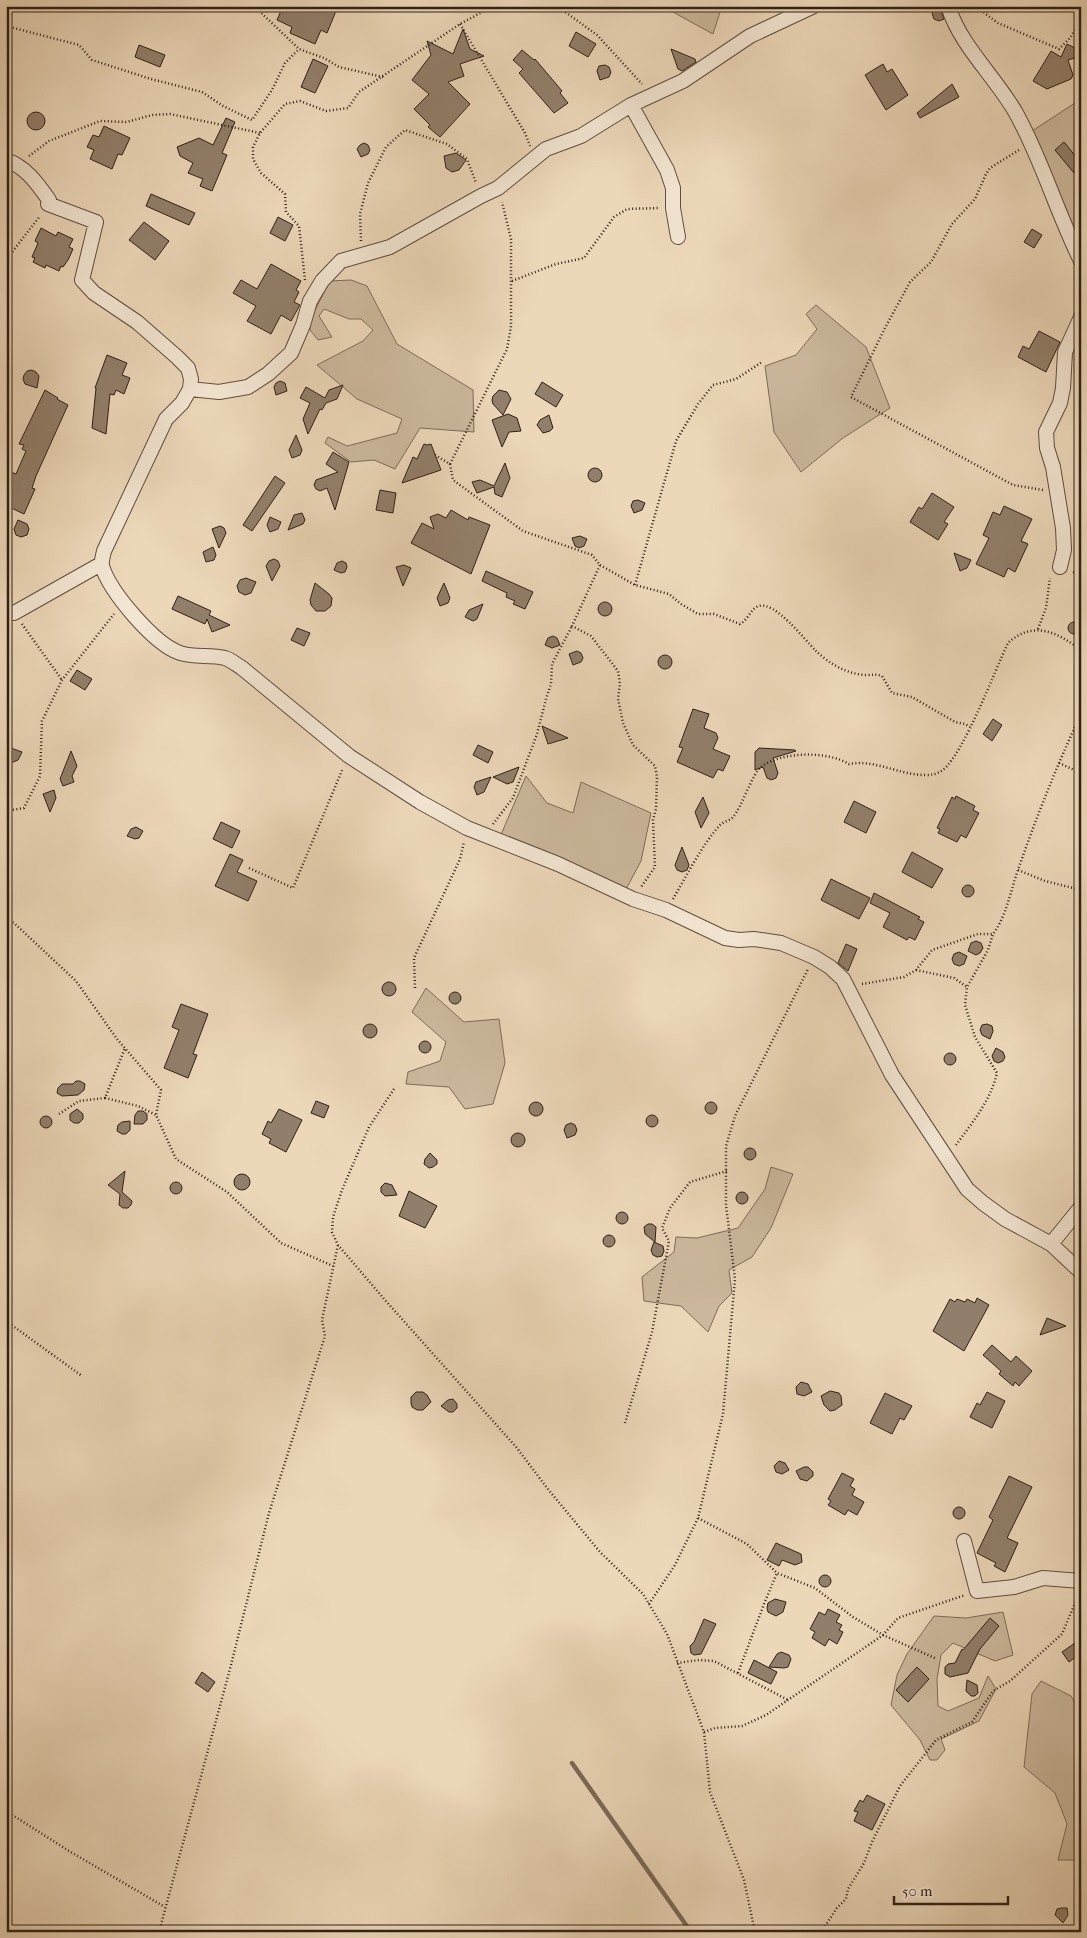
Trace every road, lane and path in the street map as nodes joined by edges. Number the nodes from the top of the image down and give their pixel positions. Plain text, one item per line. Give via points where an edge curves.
1 (254, 6) edge
2 (490, 6) edge
3 (509, 6) edge
4 (557, 6) edge
5 (814, 6) edge
6 (948, 6) edge
7 (975, 6) edge
8 (484, 11) junction
9 (1081, 20) edge
10 (460, 24) junction
11 (6, 26) edge
12 (300, 50) junction
13 (383, 77) junction
14 (652, 94) junction
15 (631, 104) junction
16 (260, 134) junction
17 (1028, 140) junction
18 (536, 158) junction
19 (10, 161) edge
20 (498, 188) junction
21 (481, 196) junction
22 (48, 204) junction
23 (673, 208) junction
24 (678, 237) dead end
25 (362, 255) junction
26 (6, 260) edge
27 (1081, 261) edge
28 (512, 280) junction
29 (310, 301) junction
30 (1081, 317) edge
31 (762, 362) dead end
32 (190, 389) junction
33 (435, 455) dead end
34 (450, 464) junction
35 (1056, 493) junction
36 (101, 564) junction
37 (600, 565) junction
38 (1060, 567) junction
39 (1081, 575) edge
40 (635, 585) junction
41 (123, 603) junction
42 (10, 613) edge
43 (572, 626) junction
44 (1038, 629) junction
45 (1081, 650) edge
46 (62, 680) junction
47 (1081, 714) edge
48 (970, 727) junction
49 (349, 756) junction
50 (1059, 763) junction
51 (1081, 772) edge
52 (6, 811) edge
53 (467, 828) junction
54 (485, 835) junction
55 (249, 868) dead end
56 (1018, 870) junction
57 (1081, 890) edge
58 (633, 899) junction
59 (666, 910) junction
60 (6, 920) edge
61 (993, 934) junction
62 (814, 957) junction
63 (916, 970) junction
64 (843, 979) junction
65 (967, 987) junction
66 (415, 988) dead end
67 (125, 1048) junction
68 (394, 1088) dead end
69 (105, 1098) junction
70 (59, 1114) dead end
71 (156, 1115) junction
72 (944, 1157) junction
73 (726, 1171) junction
74 (1081, 1208) edge
75 (1051, 1244) junction
76 (338, 1245) junction
77 (333, 1266) junction
78 (1081, 1272) edge
79 (6, 1322) edge
80 (82, 1376) dead end
81 (625, 1423) dead end
82 (698, 1518) junction
83 (964, 1541) dead end
84 (777, 1573) junction
85 (1081, 1582) edge
86 (1081, 1590) edge
87 (977, 1591) junction
88 (649, 1604) junction
89 (883, 1635) junction
90 (937, 1658) dead end
91 (676, 1663) junction
92 (738, 1673) junction
93 (788, 1700) junction
94 (704, 1732) junction
95 (6, 1811) edge
96 (165, 1907) junction
97 (159, 1932) edge
98 (426, 1932) edge
99 (454, 1932) edge
100 (755, 1932) edge
101 (821, 1932) edge

1 - 12 path
2 - 8 path
3 - 8 path
4 - 14 path via 597,35
5 - 14 street via 750,36 683,81
6 - 17 street via 956,27 1015,112
7 - 9 path via 998,23 1059,49
8 - 10 path
10 - 13 path
10 - 18 path
11 - 12 path via 79,44 92,60 202,92 252,120 272,90 285,62
12 - 13 path via 339,67
13 - 16 path via 359,92 348,108 326,111 300,101 285,104
14 - 15 street
15 - 18 street via 581,136 546,149
15 - 23 street via 667,170 673,188
16 - 19 path via 170,114 127,122 100,121 48,141 32,154
16 - 29 path via 253,147 253,159 262,173 285,194 286,212 299,226 302,269
17 - 27 street
17 - 35 path via 1017,153 990,168 976,199 952,224 931,262 910,282 851,397 1013,485
18 - 20 street
19 - 22 street via 28,172 49,200
20 - 21 street
20 - 28 path via 511,239
21 - 25 street via 390,247
21 - 25 path via 468,159 448,144 405,130 386,148 368,183 360,214
22 - 26 path
22 - 32 street via 96,222 82,280 177,356 188,368
23 - 24 street
23 - 28 path via 627,209 614,217 584,258
25 - 29 street via 341,261 322,281
28 - 34 path via 507,349
29 - 32 street via 291,353 268,374 248,387 219,392
30 - 35 street via 1066,352 1062,396 1046,432
31 - 40 path via 736,378 714,385 698,404 676,441
32 - 36 street via 166,419 104,551
33 - 34 path
34 - 37 path via 452,480 523,531 592,555
35 - 38 street via 1063,528 1064,550
36 - 41 street
36 - 42 street
37 - 40 path
37 - 43 path
38 - 39 path
38 - 44 path via 1053,569 1046,608
40 - 48 path via 670,594 698,614 714,614 740,624 760,605 767,606 780,613 826,660 851,672 882,676 892,693 912,697
41 - 46 path
41 - 49 street via 165,645 181,653 226,658 242,668
42 - 46 path
43 - 54 path via 552,664 551,684 537,734 513,798
43 - 58 path via 591,636 618,671 618,699 623,722 634,745 655,766 655,867
44 - 45 path via 1053,632
44 - 48 path via 1017,634 1008,643
46 - 52 path via 42,721 40,776 24,808
47 - 50 path
48 - 59 path via 957,752 944,769 934,775 862,762 849,764 822,755 786,756 760,767 733,818 722,823 711,837
49 - 53 street
49 - 55 path via 292,888
50 - 51 path
50 - 56 path
53 - 54 street
53 - 66 path via 460,859 414,958
54 - 58 street
56 - 57 path
56 - 61 path via 1002,922
58 - 59 street
59 - 62 street via 725,938 782,944
60 - 67 path via 14,923 76,981
61 - 63 path via 978,934 932,950
61 - 65 path via 988,950
62 - 64 street
62 - 73 path via 735,1116 726,1146
63 - 64 path via 904,977 852,986
63 - 65 path via 954,978
64 - 72 street via 892,1075
65 - 72 path via 965,1005 975,1037 996,1073 980,1111 955,1148
67 - 69 path
67 - 71 path via 161,1090
68 - 76 path via 369,1126 342,1190 333,1217 332,1232
69 - 70 path via 79,1100
69 - 71 path via 138,1106
71 - 77 path via 176,1159 227,1192 280,1243
72 - 75 street via 967,1189 983,1203
73 - 81 path via 690,1182 670,1208 662,1228 669,1241 654,1323
73 - 82 path via 726,1205 734,1279 723,1414
74 - 75 street
75 - 78 street
76 - 77 path
76 - 88 path via 517,1448 600,1552
77 - 96 path via 322,1320 325,1336 269,1513
79 - 80 path
82 - 84 path via 748,1544
82 - 88 path via 675,1565
83 - 87 street
84 - 89 path via 815,1588
84 - 92 path
85 - 87 street via 1043,1578 1014,1587
86 - 101 path via 1062,1634 1010,1681 992,1691 972,1722 936,1740 900,1786 864,1863 848,1889 846,1899
87 - 89 path via 898,1618
88 - 91 path via 667,1634
89 - 90 path
89 - 93 path
91 - 92 path via 714,1661
91 - 94 path
92 - 93 path
93 - 94 path via 742,1726
94 - 100 path via 710,1792 744,1880
95 - 96 path
96 - 97 path
98 - 99 path via 445,1928

